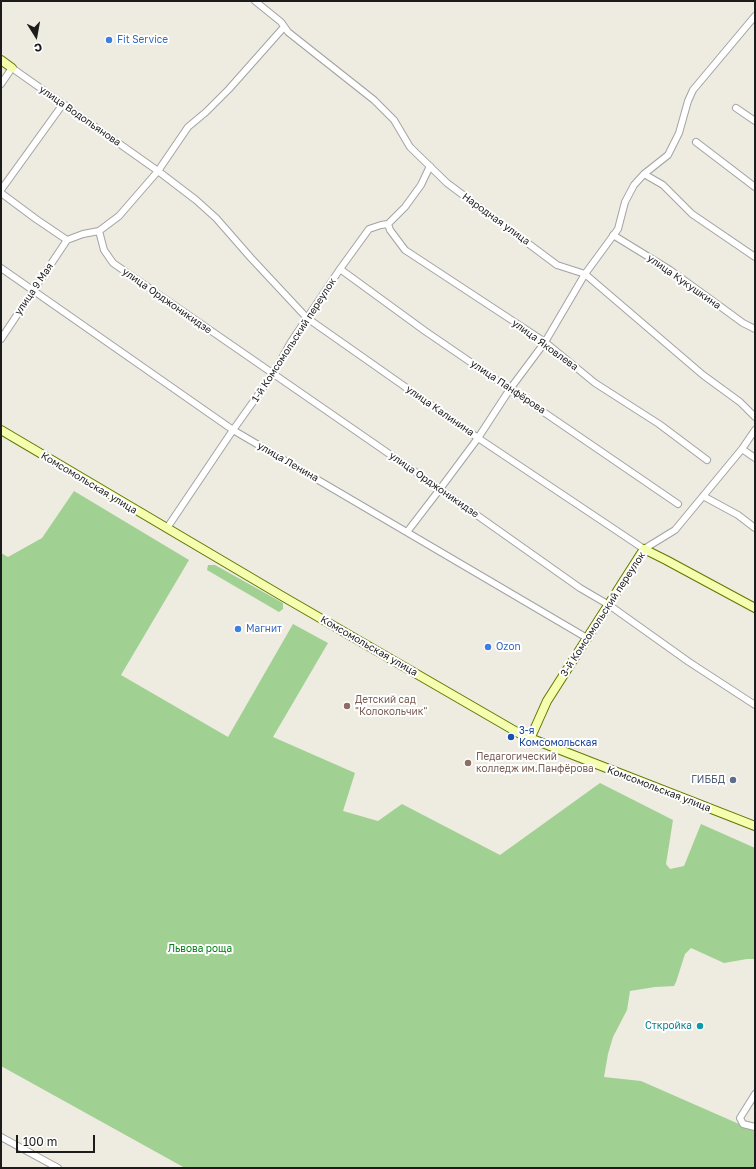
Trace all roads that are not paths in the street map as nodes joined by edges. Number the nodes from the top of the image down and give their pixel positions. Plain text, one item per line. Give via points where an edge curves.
1 (255, 1) edge
2 (755, 16) edge
3 (284, 28) junction
4 (1, 60) edge
5 (12, 68) junction
6 (1, 84) edge
7 (63, 104) junction
8 (736, 108) dead end
9 (755, 121) edge
10 (696, 142) dead end
11 (430, 166) junction
12 (158, 171) junction
13 (644, 174) junction
14 (755, 187) edge
15 (1, 190) edge
16 (1, 193) edge
17 (388, 224) junction
18 (99, 231) junction
19 (613, 235) junction
20 (67, 240) junction
21 (755, 257) edge
22 (1, 268) edge
23 (340, 269) junction
24 (585, 274) junction
25 (33, 291) junction
26 (307, 318) junction
27 (755, 329) edge
28 (1, 339) edge
29 (545, 342) junction
30 (273, 374) junction
31 (510, 389) junction
32 (755, 416) edge
33 (1, 430) edge
34 (233, 430) junction
35 (755, 430) edge
36 (478, 438) junction
37 (742, 449) junction
38 (755, 458) edge
39 (707, 460) dead end
40 (440, 489) junction
41 (703, 496) junction
42 (678, 504) dead end
43 (168, 528) junction
44 (755, 528) edge
45 (407, 532) junction
46 (644, 549) junction
47 (608, 605) junction
48 (755, 608) edge
49 (587, 638) junction
50 (755, 705) edge
51 (530, 738) junction
52 (755, 826) edge
53 (755, 1094) edge
54 (755, 1128) edge
55 (1, 1137) edge
56 (58, 1168) edge

1 - 3 street, Народная улица via 281,22
2 - 13 street via 693,90 679,133 668,156
3 - 11 street, Народная улица via 374,100 394,120 410,147
3 - 12 street via 206,112 188,127
4 - 5 main road, улица Водопьянова
5 - 6 street
5 - 7 street, улица Водопьянова
7 - 12 street, улица Водопьянова
7 - 15 street
8 - 9 street
10 - 14 street
11 - 17 street, 1-й Комсомольский переулок via 422,185
11 - 24 street, Народная улица via 447,183 557,265
12 - 18 street via 119,216
12 - 26 street, улица Калинина via 216,218
13 - 19 street via 634,185 618,229
13 - 21 street via 663,185 692,214
16 - 20 street
17 - 23 street, 1-й Комсомольский переулок via 369,229
17 - 29 street, улица Яковлева via 405,250
18 - 20 street
18 - 30 street, улица Орджоникидзе via 104,250 113,263
19 - 24 street
19 - 27 street, улица Кукушкина via 670,270
20 - 25 street, улица 9 Мая
22 - 25 street, улица Ленина
23 - 26 street, 1-й Комсомольский переулок
23 - 31 street, улица Панфёрова
24 - 29 street
24 - 32 street, Народная улица
25 - 28 street, улица 9 Мая
25 - 34 street, улица Ленина
26 - 30 street, 1-й Комсомольский переулок
26 - 36 street, улица Калинина
29 - 31 street
29 - 39 street, улица Яковлева via 595,383 659,424
30 - 34 street, 1-й Комсомольский переулок
30 - 40 street, улица Орджоникидзе
31 - 36 street
31 - 42 street, улица Панфёрова
33 - 43 main road, Комсомольская улица
34 - 43 street, 1-й Комсомольский переулок
34 - 45 street, улица Ленина
35 - 37 street, 3-й Комсомольский переулок
36 - 40 street
36 - 46 street, улица Калинина
37 - 38 street
37 - 41 street, 3-й Комсомольский переулок
40 - 45 street
40 - 47 street, улица Орджоникидзе
41 - 44 street
41 - 46 street, 3-й Комсомольский переулок via 676,530
43 - 51 main road, Комсомольская улица
45 - 49 street, улица Ленина
46 - 47 main road, 3-й Комсомольский переулок
46 - 48 main road, улица Калинина
47 - 49 main road, 3-й Комсомольский переулок
47 - 50 street, улица Орджоникидзе
49 - 51 main road, 3-й Комсомольский переулок via 548,701
51 - 52 main road, Комсомольская улица
53 - 54 street via 740,1118 744,1124
55 - 56 street

